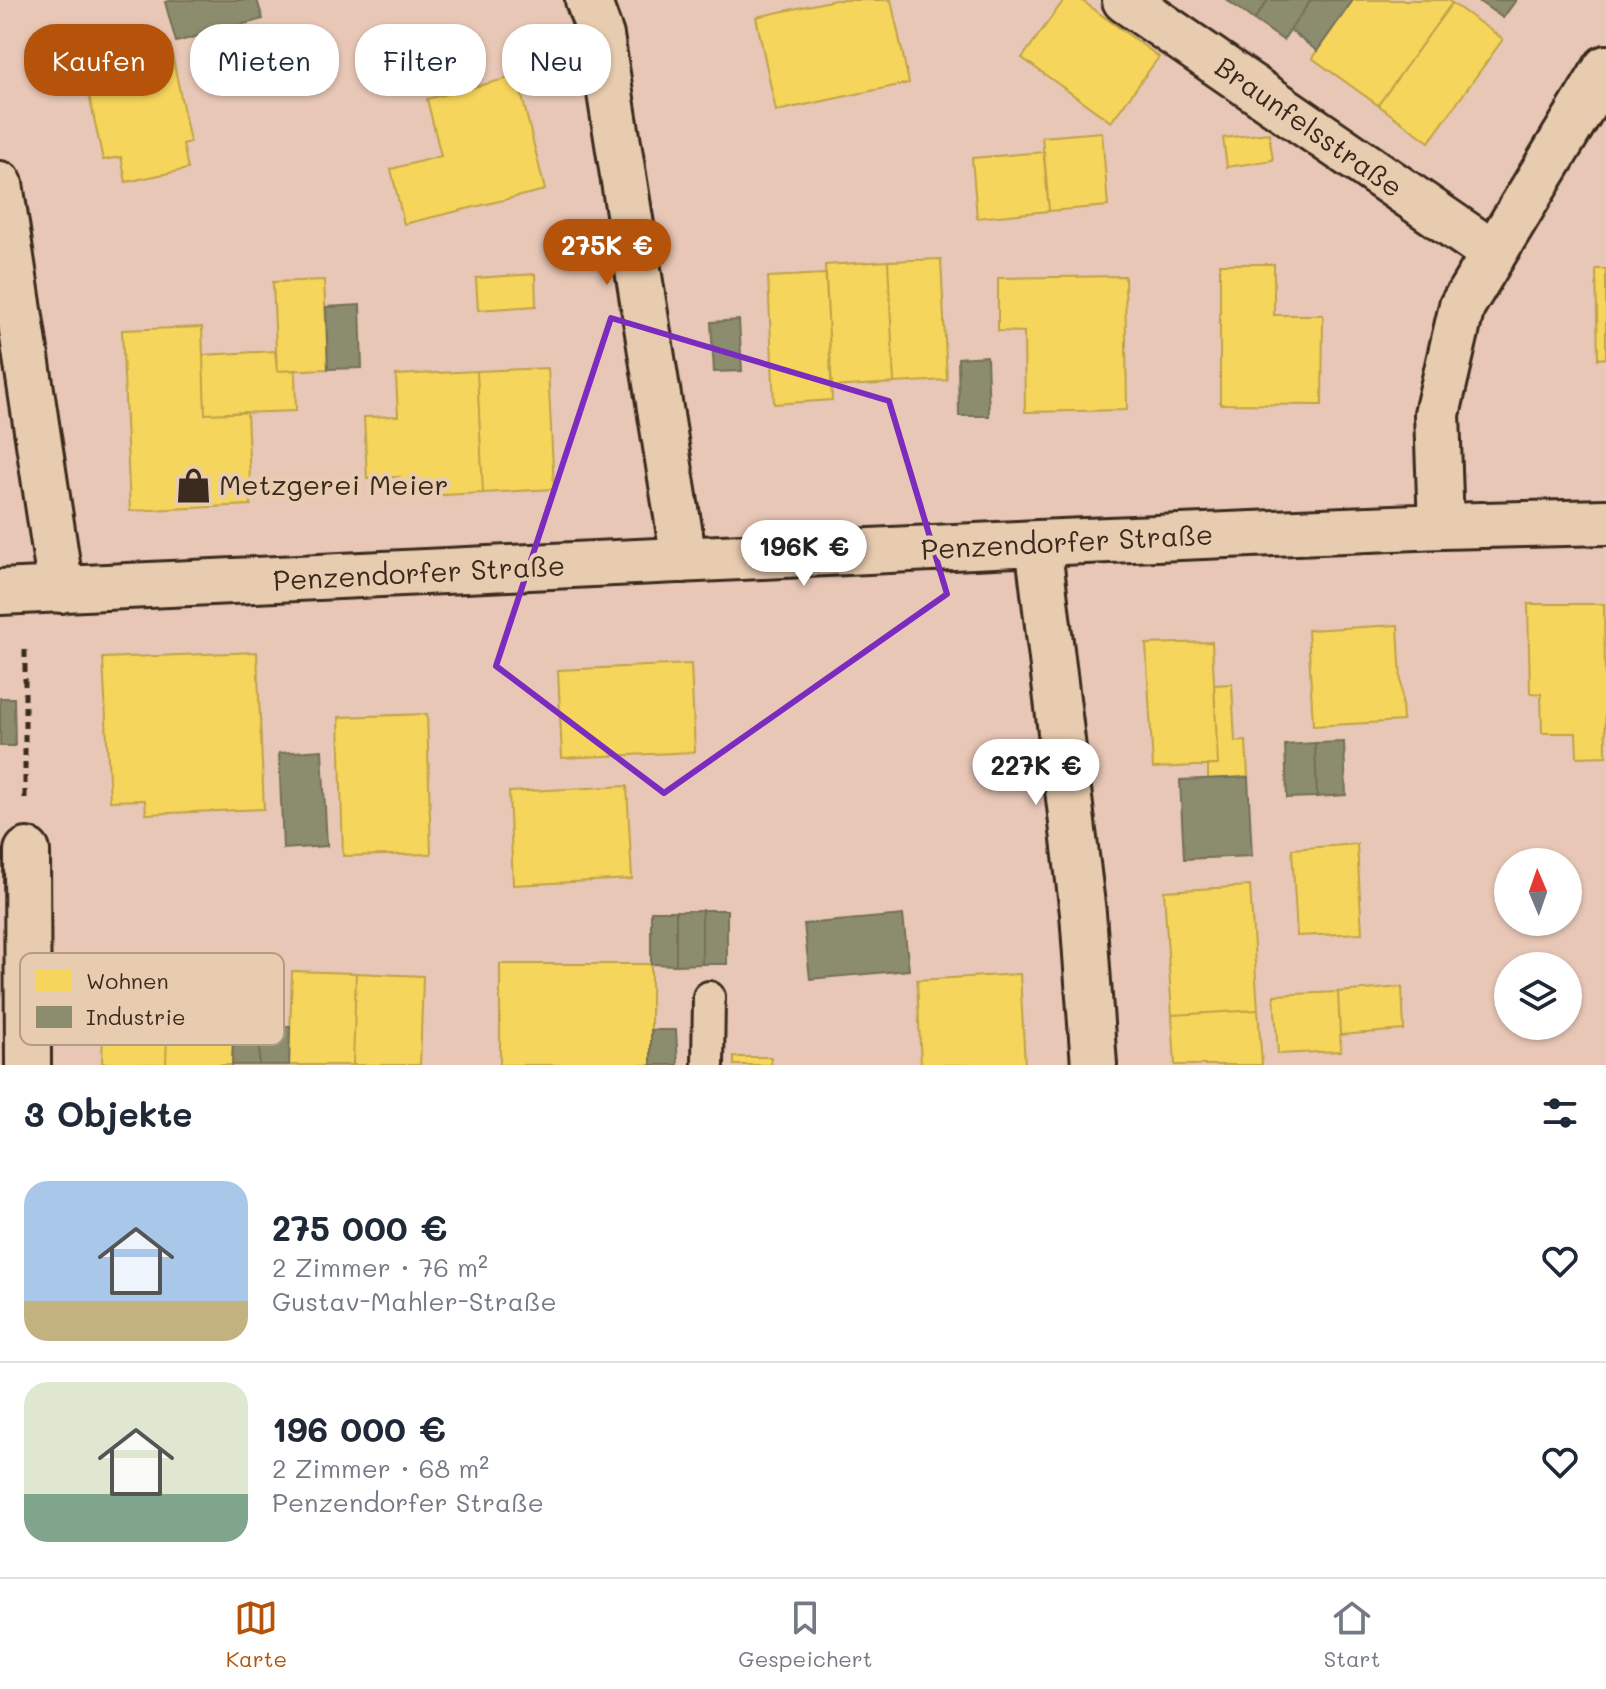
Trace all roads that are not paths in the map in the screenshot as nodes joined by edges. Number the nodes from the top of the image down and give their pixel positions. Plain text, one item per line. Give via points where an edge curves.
1 (588, 0) edge
2 (1125, 0) edge
3 (1606, 68) edge
4 (0, 184) edge
5 (1493, 253) junction
6 (1606, 522) edge
7 (1441, 526) junction
8 (1038, 543) junction
9 (684, 560) junction
10 (29, 591) edge
11 (27, 851) road end
12 (27, 953) edge
13 (709, 997) dead end
14 (28, 1045) edge
15 (28, 1065) edge
16 (708, 1065) edge
17 (1094, 1065) edge

1 - 9 street via 601,36
2 - 5 street, Braunfelsstraße
3 - 5 street
4 - 10 street
5 - 7 street via 1462,306 1437,414
6 - 7 street, Penzendorfer Straße
7 - 8 street, Penzendorfer Straße
8 - 9 street, Penzendorfer Straße
8 - 17 street via 1083,913
9 - 10 street, Penzendorfer Straße
11 - 12 street
13 - 16 lane
14 - 15 street

